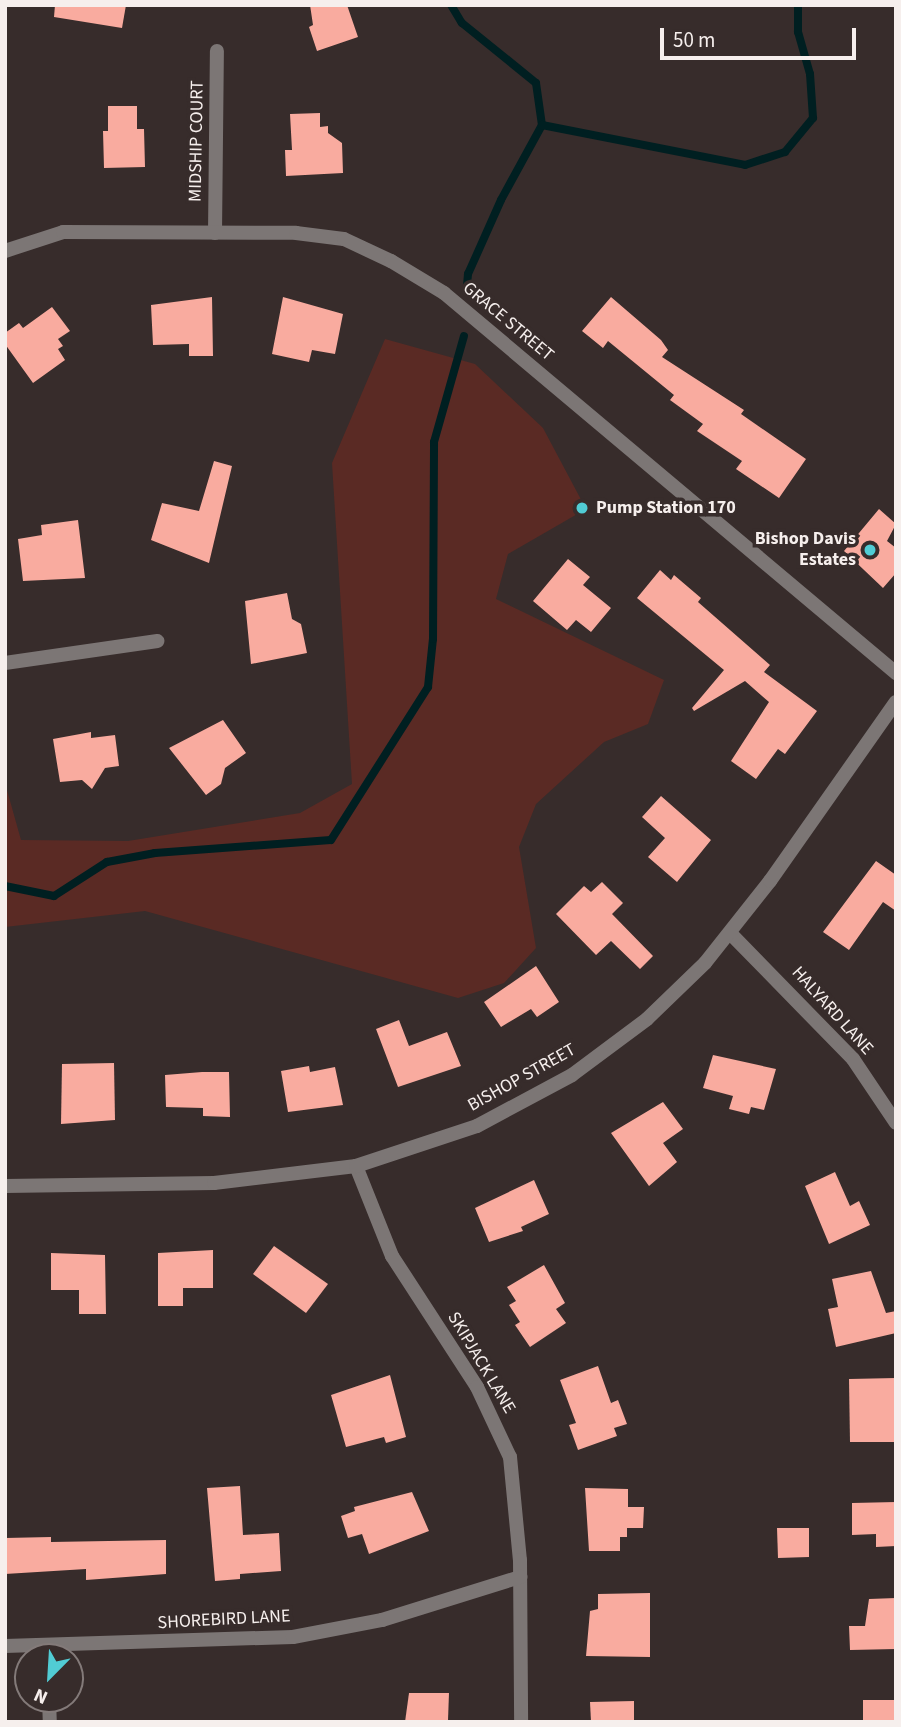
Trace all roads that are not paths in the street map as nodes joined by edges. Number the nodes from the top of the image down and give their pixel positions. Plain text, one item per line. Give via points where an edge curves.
1 (217, 51) dead end
2 (215, 233) junction
3 (5, 251) edge
4 (158, 641) dead end
5 (5, 663) edge
6 (896, 673) edge
7 (896, 702) edge
8 (730, 933) junction
9 (896, 1123) edge
10 (356, 1166) junction
11 (5, 1186) edge
12 (520, 1577) junction
13 (84, 1649) edge
14 (521, 1722) edge

1 - 2 street, MIDSHIP COURT
2 - 3 street, GRACE STREET via 63,232
2 - 6 street, GRACE STREET via 296,233 344,239 444,293
4 - 5 street
7 - 8 street, BISHOP STREET
8 - 9 street, HALYARD LANE via 828,1030
8 - 10 street, BISHOP STREET via 674,996 572,1075 478,1126
10 - 11 street, BISHOP STREET via 214,1183
10 - 12 street, SKIPJACK LANE via 392,1256 495,1419 515,1484
12 - 13 street, SHOREBIRD LANE via 382,1620 293,1637
12 - 14 street, SKIPJACK LANE

